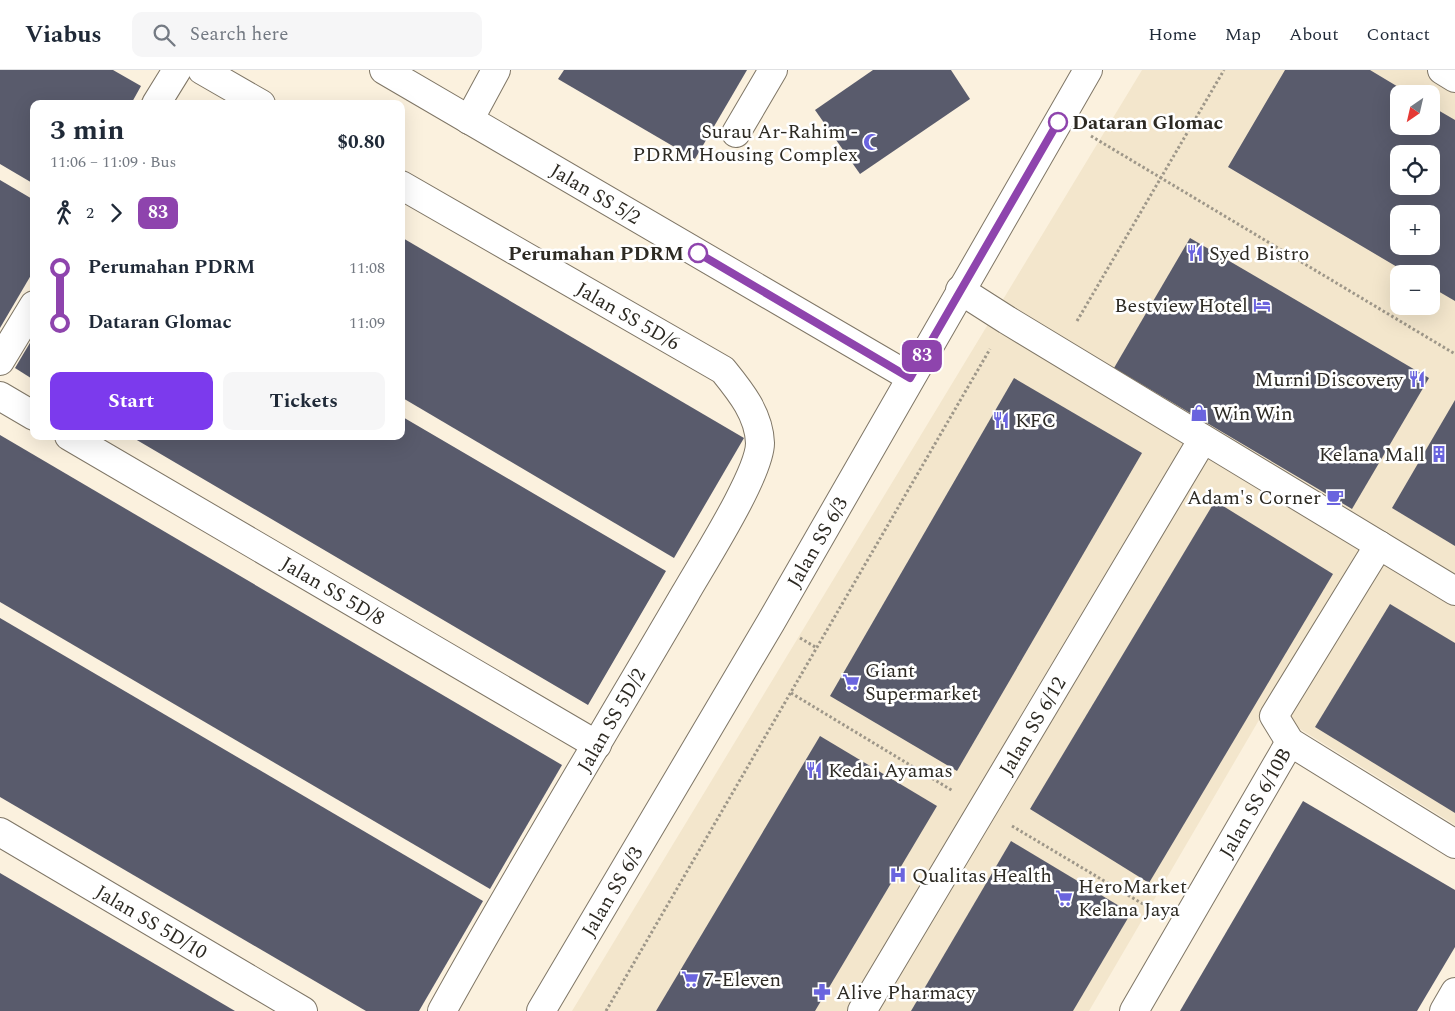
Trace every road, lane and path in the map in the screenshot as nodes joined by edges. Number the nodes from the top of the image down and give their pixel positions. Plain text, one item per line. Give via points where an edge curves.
1 (177, 70) edge
2 (202, 70) edge
3 (384, 70) edge
4 (496, 70) edge
5 (772, 70) edge
6 (1088, 70) edge
7 (1224, 70) edge
8 (1442, 70) edge
9 (1455, 78) edge
10 (158, 100) edge
11 (254, 100) edge
12 (1061, 117) junction
13 (469, 120) junction
14 (736, 133) dead end
15 (1160, 179) junction
16 (405, 186) edge
17 (960, 290) junction
18 (30, 312) edge
19 (1007, 320) junction
20 (1059, 352) junction
21 (1455, 354) edge
22 (0, 361) edge
23 (910, 378) junction
24 (0, 396) edge
25 (30, 414) edge
26 (756, 423) joint
27 (1203, 439) junction
28 (75, 440) edge
29 (1378, 545) junction
30 (1455, 591) edge
31 (1290, 742) junction
32 (597, 745) junction
33 (0, 832) edge
34 (1455, 844) edge
35 (1455, 992) edge
36 (303, 1011) edge
37 (442, 1011) edge
38 (541, 1011) edge
39 (606, 1011) edge
40 (862, 1011) edge
41 (1134, 1011) edge
42 (1444, 1011) edge

1 - 10 street
2 - 11 street
3 - 13 street, Jalan SS 5/2
4 - 13 street
5 - 14 street
6 - 12 street, Jalan SS 6/3
7 - 15 path
8 - 9 street
12 - 15 path
12 - 17 street, Jalan SS 6/3
13 - 23 street, Jalan SS 5/2
15 - 20 path
15 - 21 path
16 - 26 street, Jalan SS 5D/6 via 724,370 746,398
17 - 19 street
17 - 23 street, Jalan SS 6/3
18 - 22 street
19 - 20 street
19 - 39 path
20 - 27 street
23 - 38 street, Jalan SS 6/3 via 771,622
24 - 25 street
26 - 32 street, Jalan SS 5D/2 via 760,444 752,474
27 - 29 street
27 - 40 street, Jalan SS 6/12
28 - 32 street, Jalan SS 5D/8
29 - 30 street
29 - 31 street, Jalan SS 6/10B via 1274,716
31 - 34 street
31 - 41 street, Jalan SS 6/10B
32 - 37 street, Jalan SS 5D/2
33 - 36 street, Jalan SS 5D/10
35 - 42 street

